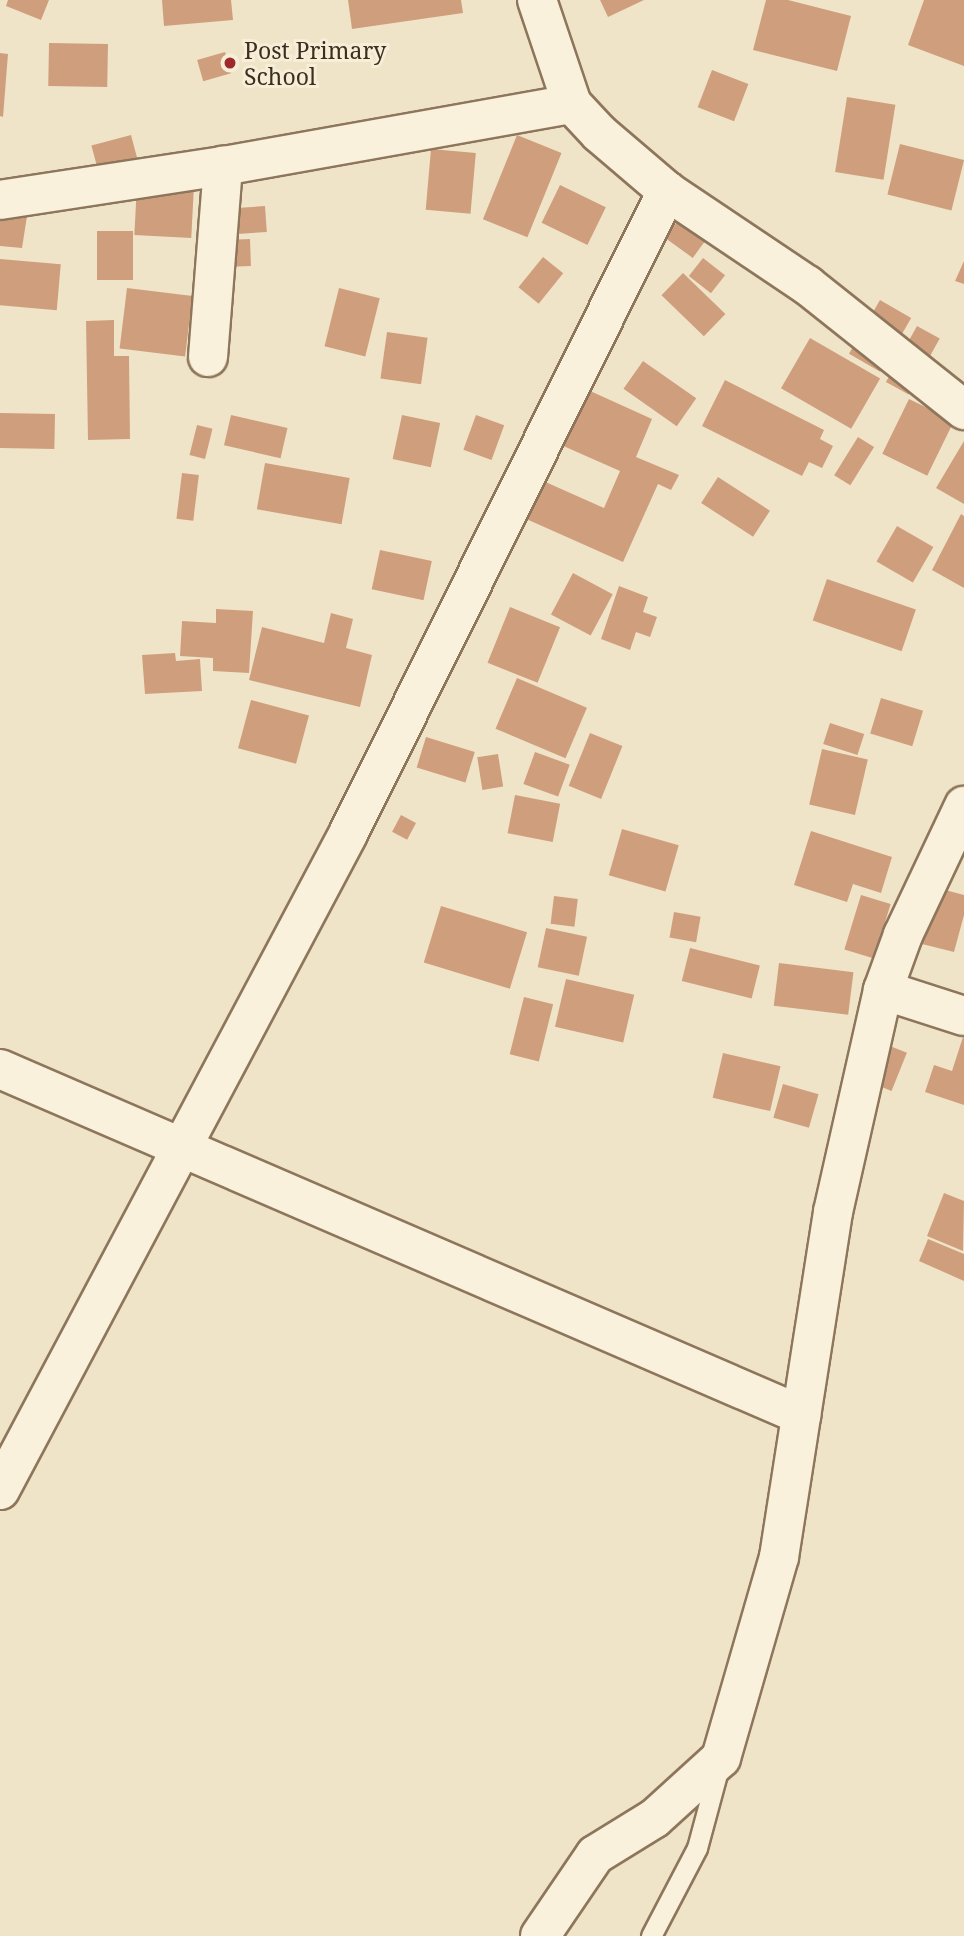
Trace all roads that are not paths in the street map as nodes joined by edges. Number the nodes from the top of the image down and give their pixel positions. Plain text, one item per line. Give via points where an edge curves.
1 (537, 0) edge
2 (572, 104) junction
3 (223, 166) junction
4 (667, 191) junction
5 (0, 200) edge
6 (208, 357) dead end
7 (964, 410) edge
8 (964, 806) edge
9 (883, 990) junction
10 (964, 1016) edge
11 (0, 1069) edge
12 (182, 1147) junction
13 (801, 1415) junction
14 (0, 1490) edge
15 (721, 1758) junction
16 (540, 1936) edge
17 (651, 1936) edge

1 - 2 street
2 - 3 street
2 - 4 street
3 - 5 street
3 - 6 street
4 - 7 street via 807,285
4 - 12 street via 348,834
8 - 9 street
9 - 10 street
9 - 13 street via 833,1212
11 - 12 street
12 - 13 street
12 - 14 street
13 - 15 street via 779,1557
15 - 16 street via 655,1818 594,1855
15 - 17 lane via 698,1848

